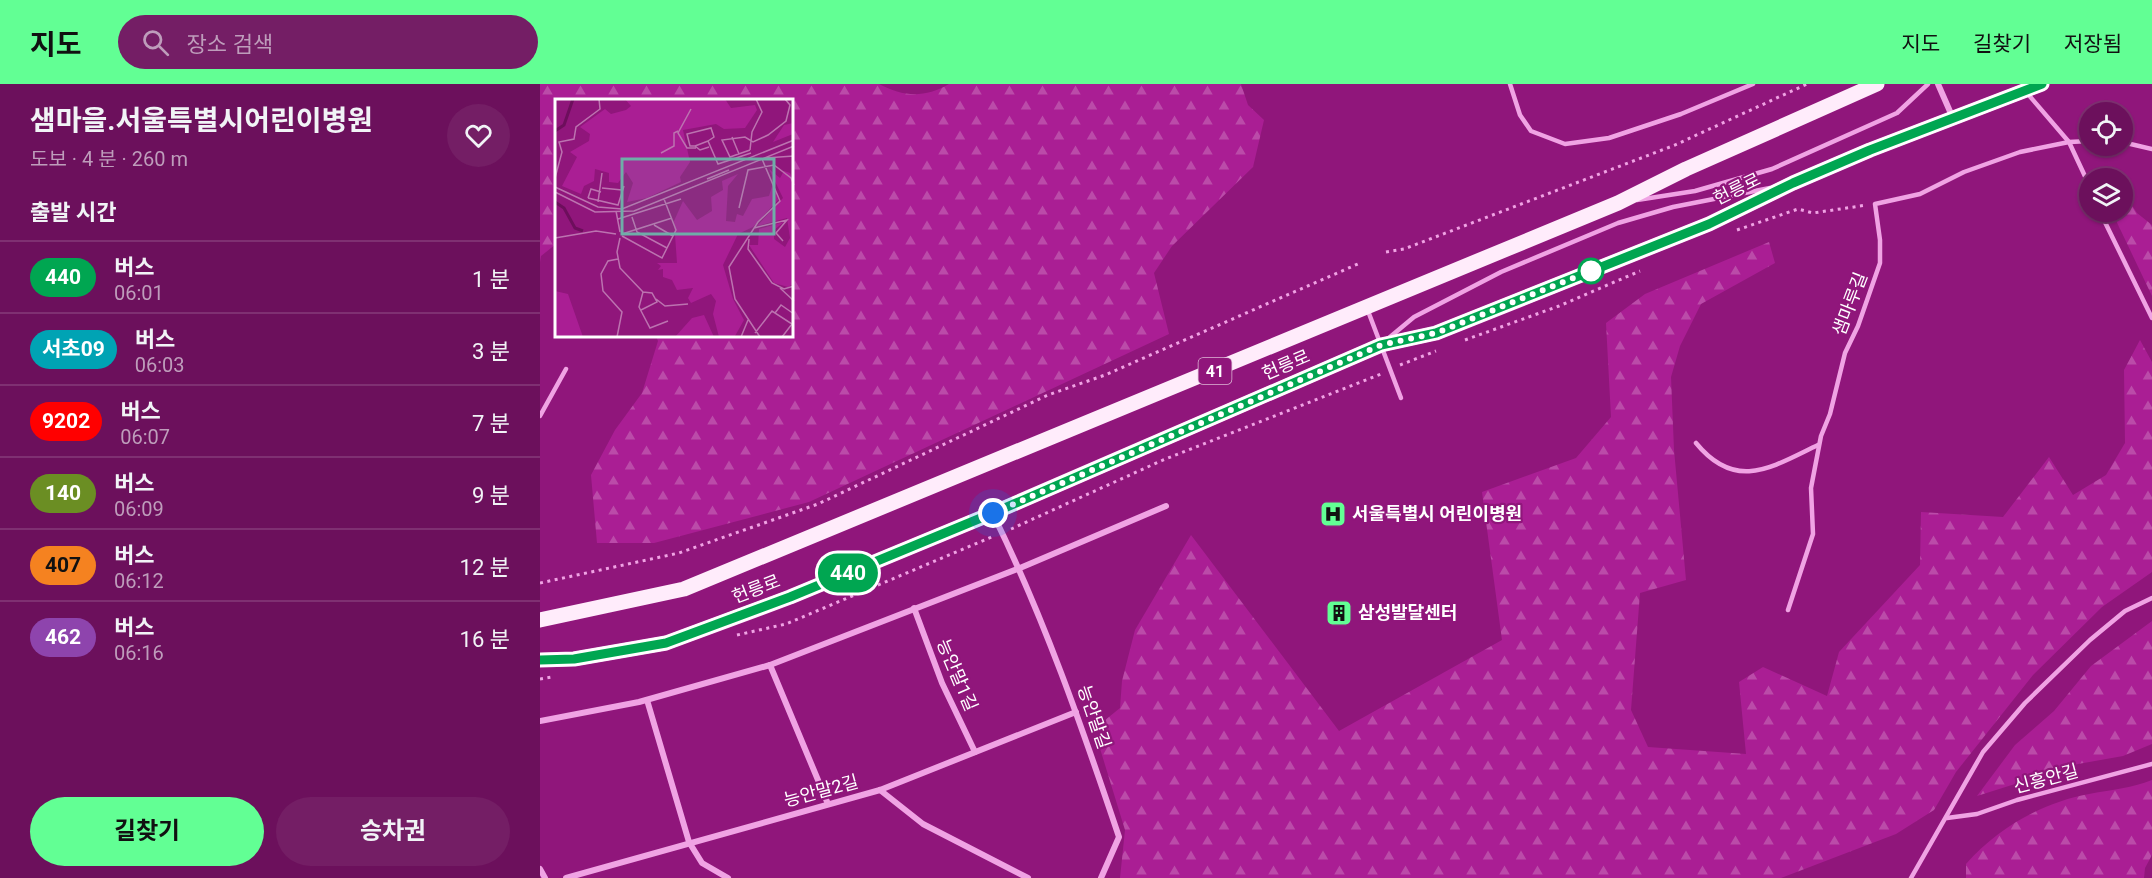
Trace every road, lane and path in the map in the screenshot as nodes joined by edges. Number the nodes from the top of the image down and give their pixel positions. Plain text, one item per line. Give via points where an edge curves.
1 (1510, 84) edge
2 (1753, 84) edge
3 (1807, 84) edge
4 (1877, 84) edge
5 (1928, 84) edge
6 (1938, 84) edge
7 (2042, 84) edge
8 (2026, 91) junction
9 (1953, 117) junction
10 (1693, 137) junction
11 (1696, 142) dead end
12 (2069, 142) junction
13 (2079, 142) edge
14 (2133, 145) edge
15 (2152, 149) edge
16 (2081, 168) edge
17 (1793, 183) junction
18 (1618, 203) junction
19 (1875, 204) junction
20 (2105, 222) edge
21 (1736, 230) dead end
22 (1386, 252) dead end
23 (1360, 263) dead end
24 (1644, 269) dead end
25 (1366, 308) junction
26 (2152, 318) edge
27 (1463, 341) dead end
28 (1381, 345) junction
29 (1441, 349) dead end
30 (566, 369) dead end
31 (1391, 370) junction
32 (1401, 398) dead end
33 (540, 416) edge
34 (1696, 443) dead end
35 (1818, 444) junction
36 (1166, 506) dead end
37 (993, 513) junction
38 (1002, 533) junction
39 (1020, 568) junction
40 (540, 583) edge
41 (2152, 598) edge
42 (914, 608) junction
43 (1788, 610) dead end
44 (540, 620) edge
45 (728, 637) dead end
46 (540, 660) edge
47 (770, 664) junction
48 (560, 675) dead end
49 (540, 679) edge
50 (647, 700) junction
51 (1076, 712) junction
52 (540, 721) edge
53 (975, 752) junction
54 (2152, 764) edge
55 (880, 790) junction
56 (828, 804) junction
57 (1947, 818) junction
58 (689, 842) junction
59 (540, 869) edge
60 (545, 878) edge
61 (566, 878) edge
62 (728, 878) edge
63 (1028, 878) edge
64 (1101, 878) edge
65 (1911, 878) edge

1 - 2 lane via 1520,115 1532,131 1566,144 1609,138
3 - 10 path
4 - 18 main road, 헌릉로 / 41
5 - 18 lane via 1898,113 1772,169 1695,191
6 - 9 street
7 - 8 main road, 헌릉로 / 41
8 - 9 main road, 헌릉로 / 41
8 - 12 lane
9 - 17 main road, 헌릉로 / 41
10 - 11 path
10 - 22 path via 1415,245
12 - 13 lane
12 - 16 lane
12 - 19 lane via 2020,152 1920,194
14 - 15 lane
17 - 28 main road, 헌릉로 / 41 via 1709,224 1436,333
17 - 28 lane via 1673,207 1618,223 1500,272 1414,318
18 - 25 main road, 헌릉로 / 41
19 - 21 path via 1813,213 1798,209
19 - 35 lane, 샘마루길 via 1880,263 1845,353
20 - 26 lane
23 - 40 path via 1105,375 1048,395 818,504 679,553
24 - 27 path
25 - 28 lane
25 - 44 main road, 헌릉로 / 41 via 684,589
28 - 31 lane
28 - 37 main road, 헌릉로 / 41
29 - 31 path
30 - 33 lane
31 - 32 lane
31 - 38 path via 1163,460
34 - 35 lane via 1707,457 1723,467 1746,474 1768,469
35 - 43 lane, 샘마루길 via 1811,488 1814,534
36 - 39 street
37 - 38 street, 능안말길
37 - 46 main road, 헌릉로 / 41 via 790,597 666,643 574,659
38 - 39 street, 능안말길
38 - 45 path via 786,624
39 - 42 street
39 - 51 street, 능안말길
41 - 57 lane via 2116,618 2025,703 1983,752
42 - 47 street
42 - 53 street, 능안말1길 via 942,683
47 - 50 street
47 - 56 street
48 - 49 path
50 - 52 street
50 - 58 street
51 - 53 street, 능안말2길
51 - 64 street, 능안말길 via 1119,837
53 - 55 street, 능안말2길
54 - 57 lane, 신흥안길 via 1977,814
55 - 56 street, 능안말2길
55 - 63 street via 923,824
56 - 58 street, 능안말2길
57 - 65 lane
58 - 61 street, 능안말2길
58 - 62 street via 702,863
59 - 60 street

